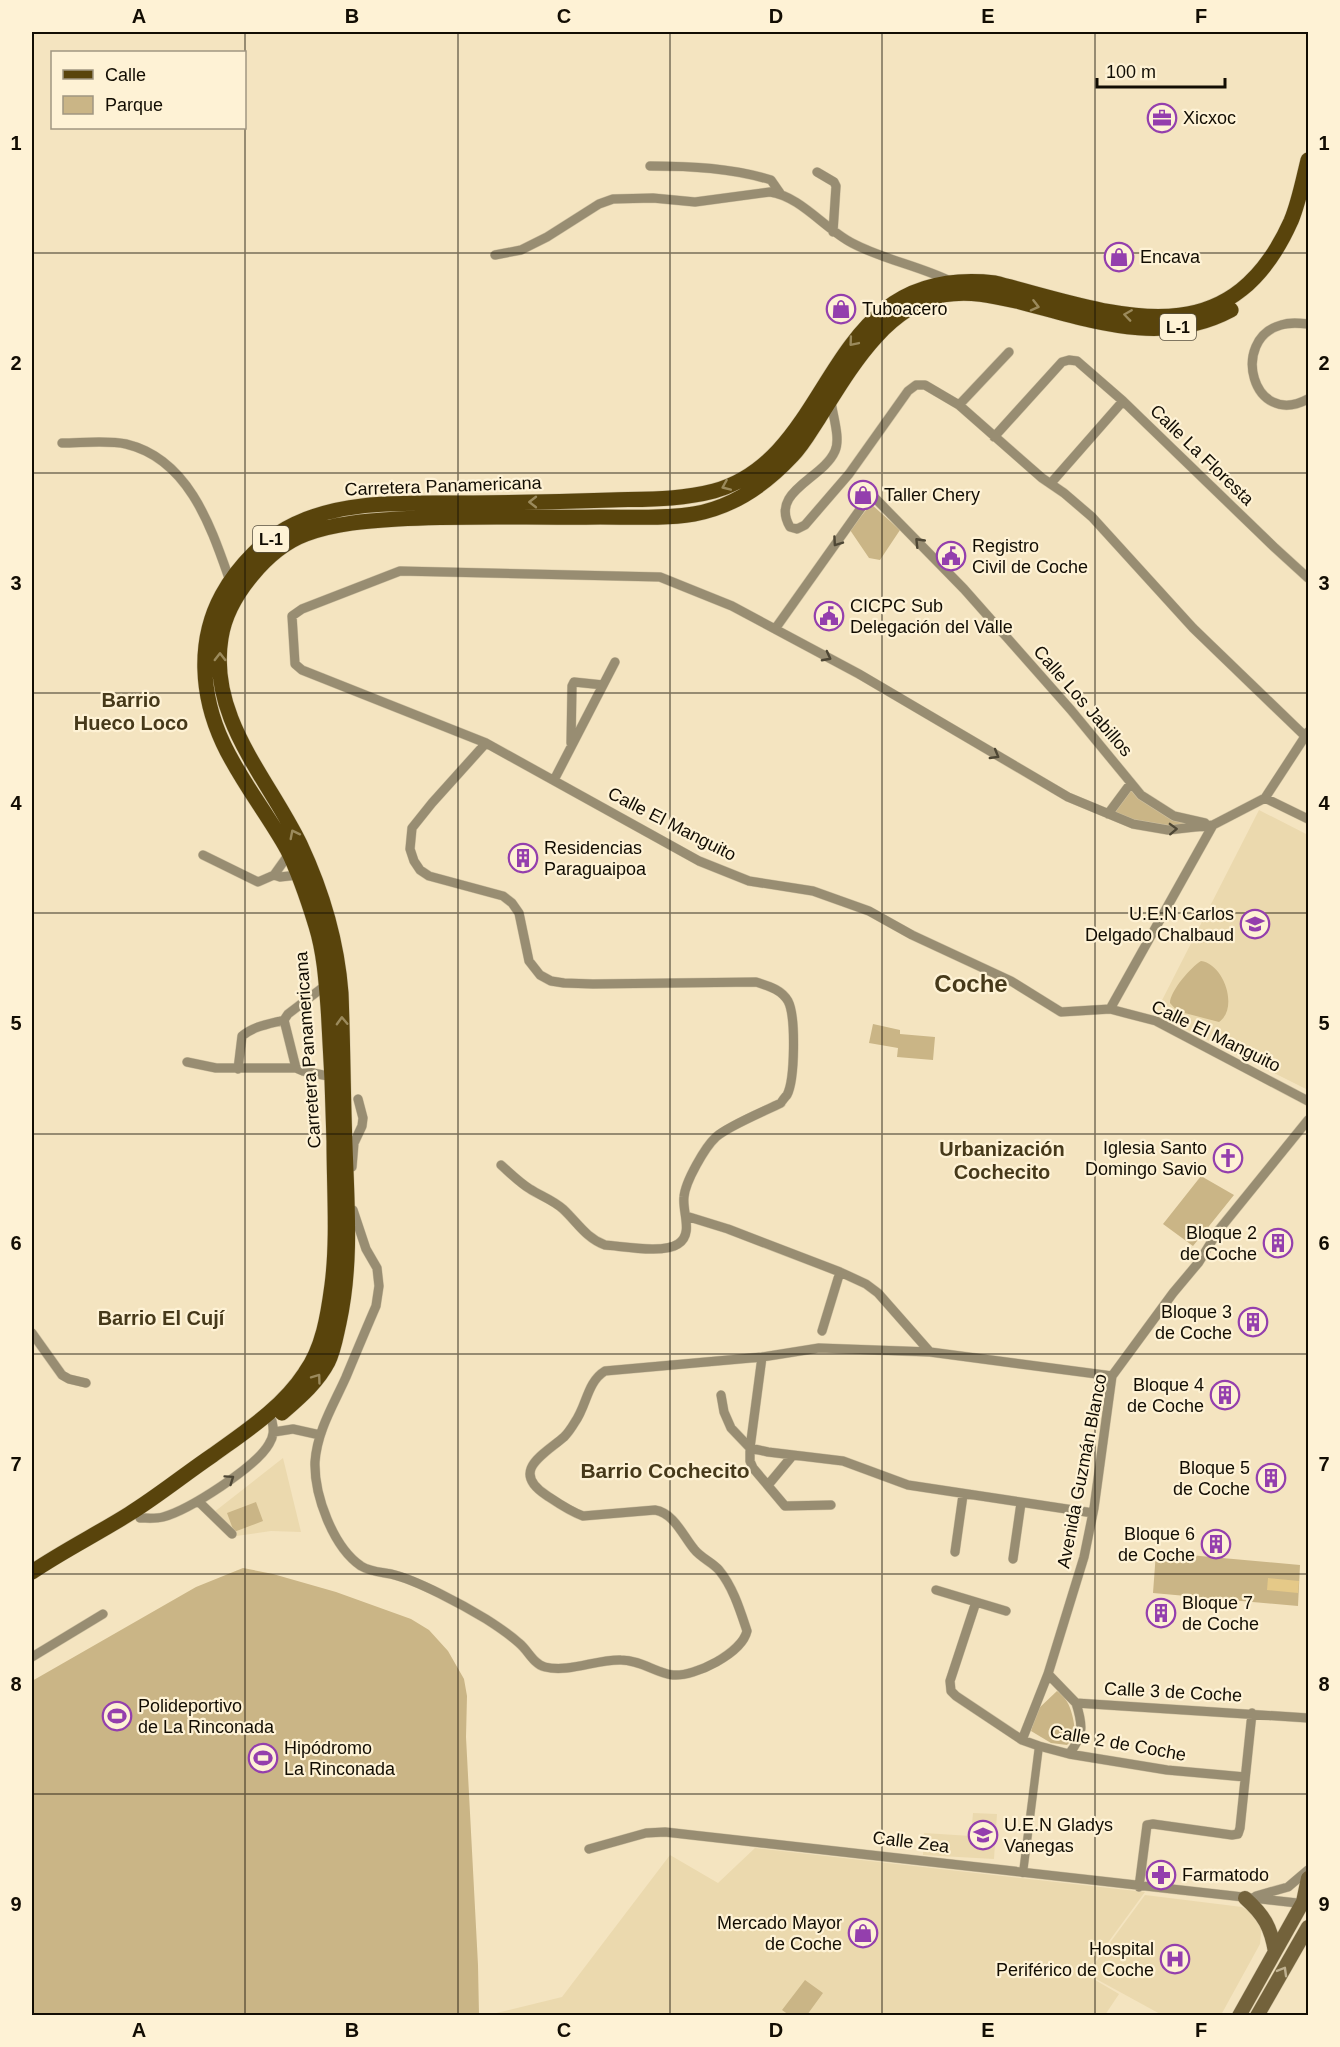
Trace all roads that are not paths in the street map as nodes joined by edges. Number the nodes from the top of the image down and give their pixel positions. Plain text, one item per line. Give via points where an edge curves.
1 (1308, 160) edge
2 (650, 166) dead end
3 (817, 172) dead end
4 (1308, 188) edge
5 (780, 193) junction
6 (833, 232) junction
7 (495, 255) dead end
8 (952, 282) junction
9 (1308, 324) edge
10 (1009, 352) dead end
11 (1308, 399) edge
12 (831, 400) junction
13 (1123, 401) junction
14 (959, 405) junction
15 (994, 437) junction
16 (62, 442) dead end
17 (1051, 483) junction
18 (1308, 578) edge
19 (230, 581) junction
20 (775, 629) junction
21 (615, 662) dead end
22 (603, 685) junction
23 (1307, 734) edge
24 (486, 743) junction
25 (571, 746) junction
26 (554, 780) junction
27 (1131, 783) junction
28 (1265, 798) junction
29 (1108, 814) junction
30 (1308, 819) edge
31 (1213, 825) junction
32 (289, 854) junction
33 (203, 855) dead end
34 (274, 875) junction
35 (298, 875) junction
36 (326, 985) junction
37 (1110, 1009) junction
38 (284, 1020) junction
39 (187, 1062) dead end
40 (296, 1068) junction
41 (237, 1069) junction
42 (333, 1077) junction
43 (358, 1099) dead end
44 (1308, 1101) edge
45 (1308, 1120) edge
46 (350, 1143) junction
47 (501, 1165) dead end
48 (686, 1216) junction
49 (840, 1272) junction
50 (822, 1331) dead end
51 (32, 1333) edge
52 (930, 1352) junction
53 (762, 1357) junction
54 (1112, 1376) junction
55 (86, 1383) dead end
56 (721, 1395) dead end
57 (273, 1427) junction
58 (320, 1435) junction
59 (750, 1448) junction
60 (793, 1455) junction
61 (768, 1485) junction
62 (963, 1495) junction
63 (198, 1501) junction
64 (1021, 1503) junction
65 (831, 1505) dead end
66 (1093, 1513) junction
67 (140, 1518) junction
68 (232, 1534) dead end
69 (955, 1552) dead end
70 (1013, 1559) dead end
71 (32, 1572) edge
72 (32, 1583) edge
73 (936, 1590) dead end
74 (976, 1602) junction
75 (1006, 1611) dead end
76 (103, 1614) dead end
77 (32, 1657) edge
78 (1048, 1674) junction
79 (1076, 1703) junction
80 (1252, 1713) junction
81 (1308, 1718) edge
82 (1022, 1740) junction
83 (1039, 1746) junction
84 (1069, 1754) junction
85 (1245, 1777) junction
86 (589, 1849) dead end
87 (1308, 1870) edge
88 (1023, 1873) junction
89 (1308, 1878) edge
90 (1139, 1887) junction
91 (1245, 1898) junction
92 (1306, 1901) edge
93 (1308, 1927) edge
94 (1275, 1953) junction
95 (1239, 2016) edge
96 (1257, 2016) edge

1 -> 8 main road, Carretera Panamericana / L-1 via 1292,219 1275,250 1246,287 1211,308 1171,317 1132,316 995,283
2 - 5 street via 691,166 749,174 771,180
3 - 6 street via 836,186
12 -> 4 main road, Carretera Panamericana / L-1 via 855,363 884,330 917,306 944,295 989,295 1127,328 1169,329 1211,319 1236,307 1274,267 1298,224
5 - 6 street
5 - 7 street via 695,202 613,200 599,204 538,242
6 - 8 street via 885,258
8 -> 19 main road, Carretera Panamericana / L-1 via 915,291 875,318 844,353 774,453 754,472 722,488 650,499 424,503 334,510 296,523 275,536
9 - 11 street via 1289,323 1270,329 1258,342 1252,363 1254,382 1275,403 1294,405
10 - 14 street
12 - 14 street via 838,435 836,450 784,505 784,517 790,527 805,525 916,385 925,385
46 -> 12 main road, Carretera Panamericana / L-1 via 339,967 324,901 288,822 240,741 222,693 220,641 227,616 241,590 274,554 301,535 326,527 419,518 673,516 720,507 754,490 794,455
13 - 15 street, Calle La Floresta via 1085,366 1069,360 1062,362
13 - 17 street
13 - 18 street, Calle La Floresta
14 - 15 street
15 - 17 street
16 - 19 street via 124,443 159,458 193,493 212,529
17 - 23 street via 1092,517 1193,628
19 - 32 main road, Carretera Panamericana / L-1 via 215,607 206,638 209,703 229,754
20 - 24 street, Calle El Manguito via 732,606 660,577 400,572 292,616 295,664 302,669
27 -> 20 street, Calle Los Jabillos via 964,589 871,494
20 -> 29 street via 1068,797
21 - 22 street
22 - 25 street
22 - 25 street via 574,682
23 - 28 street
24 - 26 street, Calle El Manguito
24 - 48 street via 412,828 410,849 420,870 429,876 495,893 512,903 519,913 529,961 540,975 564,983 756,982 777,990 788,1002 794,1024 787,1096 781,1103 717,1136 686,1188
25 - 26 street
26 - 37 street, Calle El Manguito via 699,861 748,881 813,891 869,911 1011,981 1061,1012
27 - 29 street
27 - 31 street, Calle Los Jabillos via 1141,795 1174,816
28 - 30 street
28 - 31 street
29 -> 31 street via 1133,824 1168,830
31 - 37 street
32 - 34 street
32 - 35 main road, Carretera Panamericana / L-1
33 - 34 street via 258,882
34 - 35 street
35 - 36 main road, Carretera Panamericana / L-1 via 320,942
36 - 38 street
36 - 42 main road, Carretera Panamericana / L-1
37 - 44 street, Calle El Manguito via 1155,1021
38 - 40 street
38 - 41 street via 248,1030 242,1036
39 - 41 street
40 - 41 street
40 - 42 street
42 - 71 main road, Carretera Panamericana / L-1 via 332,1282 323,1332 309,1369 272,1411 251,1427 131,1513
43 - 46 street via 362,1126
45 - 54 street, Avenida Guzmán Blanco via 1218,1231
57 -> 46 main road, Carretera Panamericana / L-1 via 318,1377 336,1338 347,1264
46 - 58 street via 351,1202 366,1249 377,1268 379,1286 376,1306
47 - 48 street via 529,1189 562,1209 590,1238 605,1245 672,1247 684,1238
48 - 49 street
49 - 50 street
49 - 52 street via 878,1293
51 - 55 street via 62,1375
52 - 53 street via 819,1348
52 - 54 street
53 - 58 street via 605,1371 593,1382 578,1419 566,1435 531,1468 531,1482 574,1513 583,1516 655,1510 666,1514 694,1550 718,1570 733,1593 746,1637 723,1659 677,1675 624,1660 542,1666 519,1643 484,1618 424,1587 363,1567 334,1535 318,1491 315,1462
53 - 59 street
54 - 66 street, Avenida Guzmán Blanco
56 - 59 street via 731,1428
57 - 58 street
63 -> 57 street via 253,1463 270,1443
57 - 67 main road, Carretera Panamericana / L-1
59 - 60 street
59 - 61 street via 751,1465
60 - 61 street
60 - 62 street via 843,1461 908,1485
61 - 65 street via 787,1507
62 - 64 street
62 - 69 street
63 - 67 street via 162,1517
63 - 68 street
64 - 66 street
64 - 70 street
66 - 78 street, Avenida Guzmán Blanco via 1084,1557
67 - 72 main road, Carretera Panamericana / L-1
73 - 74 street
74 - 75 street
74 - 82 street, Calle 2 de Coche via 950,1681 951,1691
76 - 77 street
78 - 79 street
78 - 82 street, Avenida Guzmán Blanco
79 - 80 street, Calle 3 de Coche
79 - 84 street via 1082,1721 1079,1741
80 - 81 street, Calle 3 de Coche
80 - 85 street
82 - 83 street, Calle 2 de Coche
83 - 84 street, Calle 2 de Coche
83 - 88 street
84 - 85 street, Calle 2 de Coche via 1167,1770
85 - 90 street via 1238,1834 1147,1825
86 - 88 street, Calle Zea via 646,1833 665,1832
87 - 91 street via 1288,1887
88 - 90 street, Calle Zea
89 - 92 main road
90 - 91 street, Calle Zea
91 - 92 street, Calle Zea
91 - 94 main road via 1261,1912
92 - 94 main road
96 -> 93 main road
94 - 95 main road

